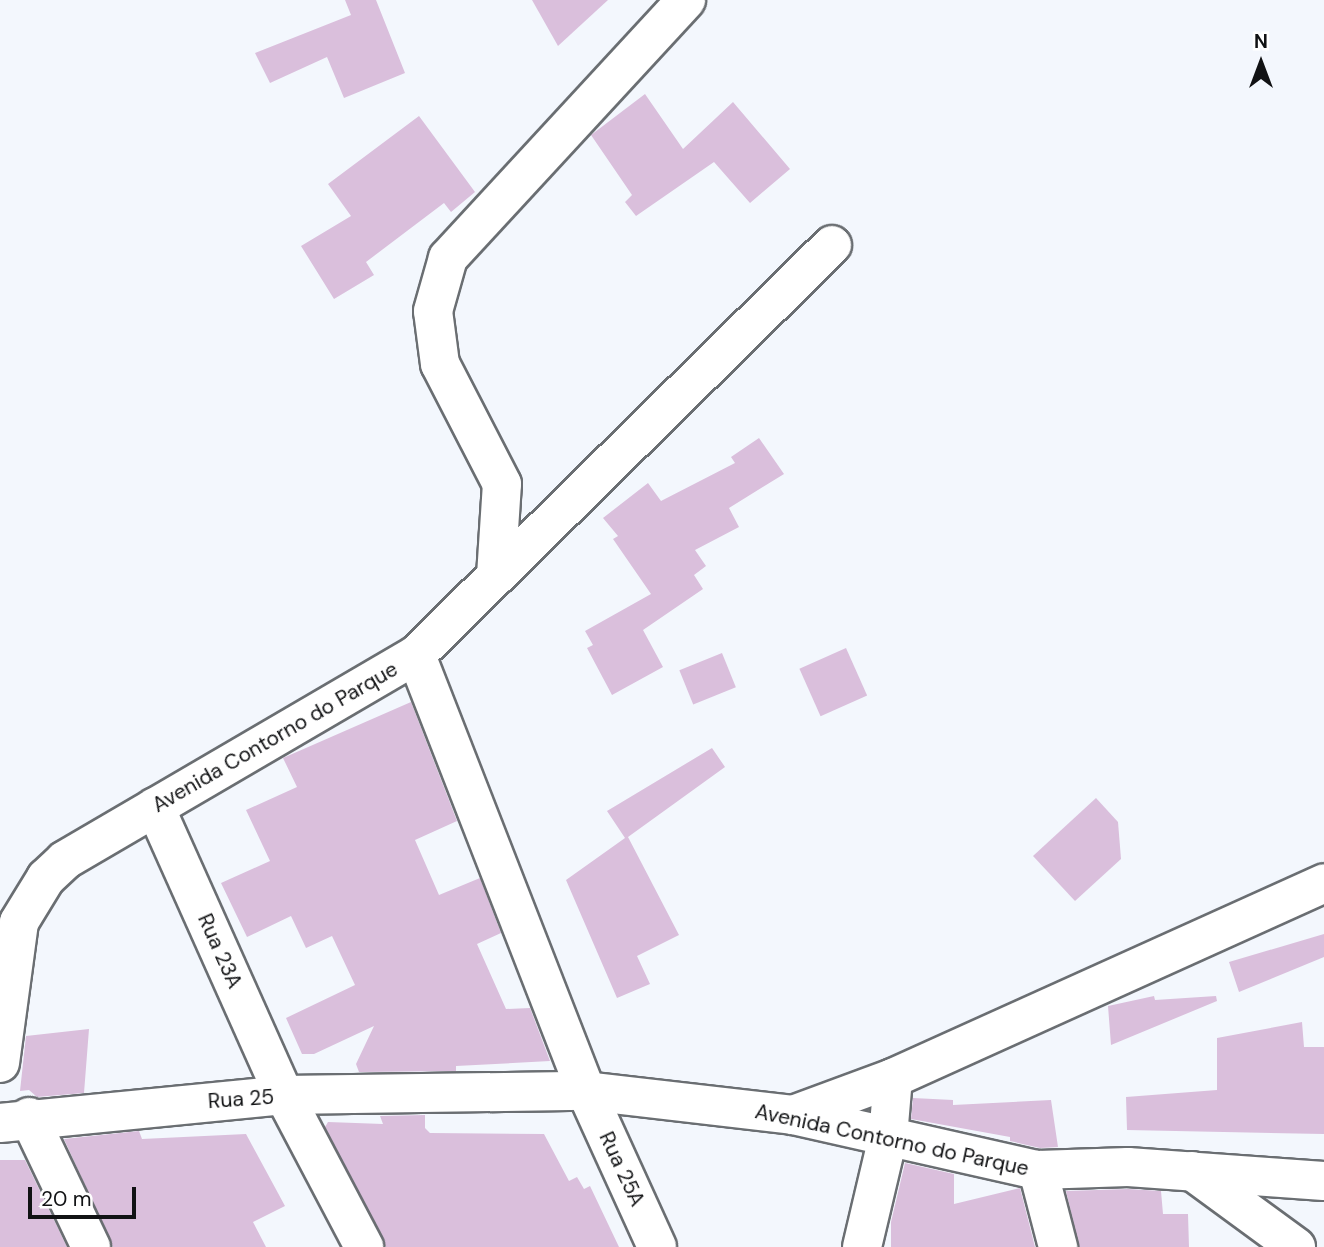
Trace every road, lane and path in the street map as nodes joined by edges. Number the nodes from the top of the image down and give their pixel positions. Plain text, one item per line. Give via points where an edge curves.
1 (686, 0) edge
2 (832, 245) dead end
3 (496, 576) junction
4 (416, 655) junction
5 (155, 807) junction
6 (1324, 883) edge
7 (0, 1063) edge
8 (893, 1078) junction
9 (586, 1091) junction
10 (284, 1095) junction
11 (793, 1115) junction
12 (14, 1120) edge
13 (888, 1137) junction
14 (1038, 1170) junction
15 (1192, 1171) junction
16 (1324, 1181) edge
17 (91, 1247) edge
18 (363, 1247) edge
19 (657, 1247) edge
20 (862, 1247) edge
21 (1058, 1247) edge
22 (1296, 1247) edge

1 - 3 street via 448,258 433,311 440,364 502,484
2 - 3 street
3 - 4 street
4 - 5 street, Avenida Contorno do Parque
4 - 9 street, Avenida Contorno do Parque
5 - 7 street, Avenida Contorno do Parque via 65,860 46,878 19,922
5 - 10 street, Rua 23A
6 - 8 street
8 - 11 street
8 - 13 street
9 - 10 street, Avenida Contorno do Parque
9 - 11 street, Avenida Contorno do Parque
9 - 19 street, Rua 25A
10 - 12 street, Rua 25
10 - 18 street, Rua 25
11 - 13 street, Avenida Contorno do Parque
12 - 17 street
13 - 14 street, Avenida Contorno do Parque
13 - 20 street
14 - 15 street, Avenida Contorno do Parque via 1128,1167
14 - 21 street
15 - 16 street, Avenida Contorno do Parque
15 - 22 street

